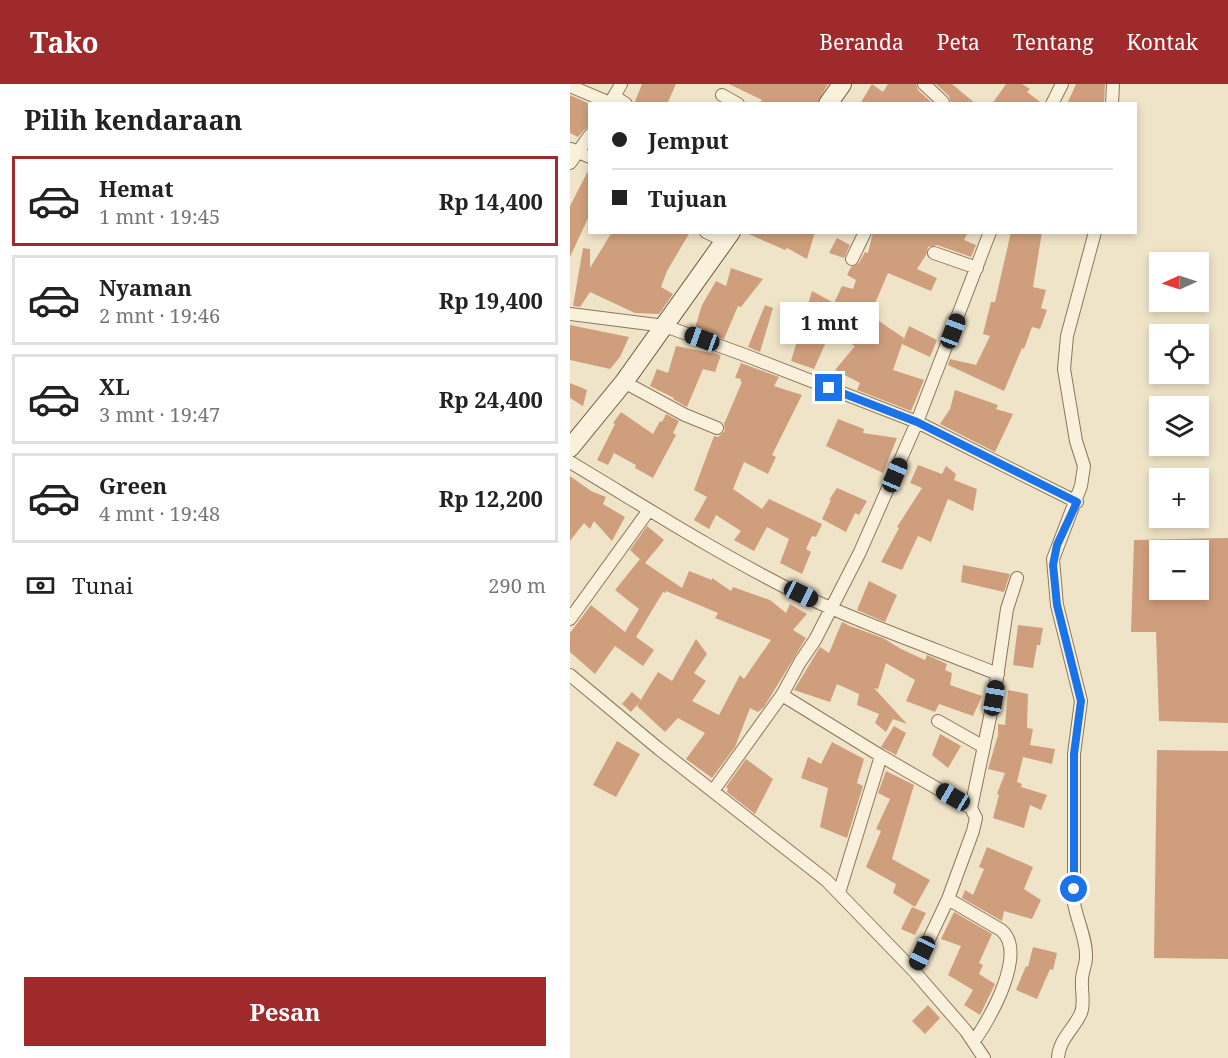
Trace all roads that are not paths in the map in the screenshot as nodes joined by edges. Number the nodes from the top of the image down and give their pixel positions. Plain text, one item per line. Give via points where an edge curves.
1 (621, 84) edge
2 (842, 84) edge
3 (924, 84) edge
4 (1062, 84) edge
5 (1113, 84) edge
6 (570, 86) edge
7 (722, 95) dead end
8 (611, 101) edge
9 (734, 102) edge
10 (829, 102) edge
11 (943, 102) edge
12 (1053, 102) edge
13 (1112, 102) edge
14 (588, 138) edge
15 (579, 152) edge
16 (570, 163) edge
17 (864, 234) edge
18 (989, 234) edge
19 (1094, 234) edge
20 (728, 237) edge
21 (934, 253) dead end
22 (852, 259) dead end
23 (977, 268) junction
24 (570, 314) edge
25 (665, 326) junction
26 (624, 382) junction
27 (917, 422) junction
28 (717, 428) dead end
29 (570, 448) edge
30 (570, 462) edge
31 (1077, 502) junction
32 (649, 510) junction
33 (1017, 578) dead end
34 (831, 608) junction
35 (570, 619) edge
36 (998, 674) junction
37 (570, 675) edge
38 (782, 695) junction
39 (938, 721) dead end
40 (984, 747) junction
41 (881, 756) junction
42 (713, 791) junction
43 (971, 808) junction
44 (839, 893) junction
45 (948, 899) junction
46 (914, 971) junction
47 (974, 1041) junction
48 (984, 1058) edge
49 (1058, 1058) edge

1 - 8 street
2 - 10 street
3 - 11 street
4 - 12 street
5 - 13 street
6 - 8 street
7 - 9 street
14 - 15 street
15 - 16 street
17 - 22 street
18 - 23 street
19 - 31 street via 1067,336 1064,369 1084,466
20 - 25 street
21 - 23 street
23 - 27 street
24 - 25 street
25 - 26 street
25 - 27 street
26 - 28 street via 685,416
26 - 29 street
27 - 31 street
27 - 34 street
30 - 32 street
31 - 49 street via 1054,552 1053,574 1057,605 1081,695 1074,754 1074,903 1086,957 1082,1010 1063,1040
32 - 34 street
32 - 35 street
33 - 36 street via 1007,609
34 - 36 street
34 - 38 street
36 - 40 street
37 - 42 street
38 - 41 street
38 - 42 street
39 - 40 street
40 - 43 street
41 - 43 street
41 - 44 street
42 - 44 street
43 - 45 street via 976,818 973,831
44 - 46 street
45 - 46 street
45 - 47 street via 1001,930 1010,941 1003,988
46 - 47 street
47 - 48 street

